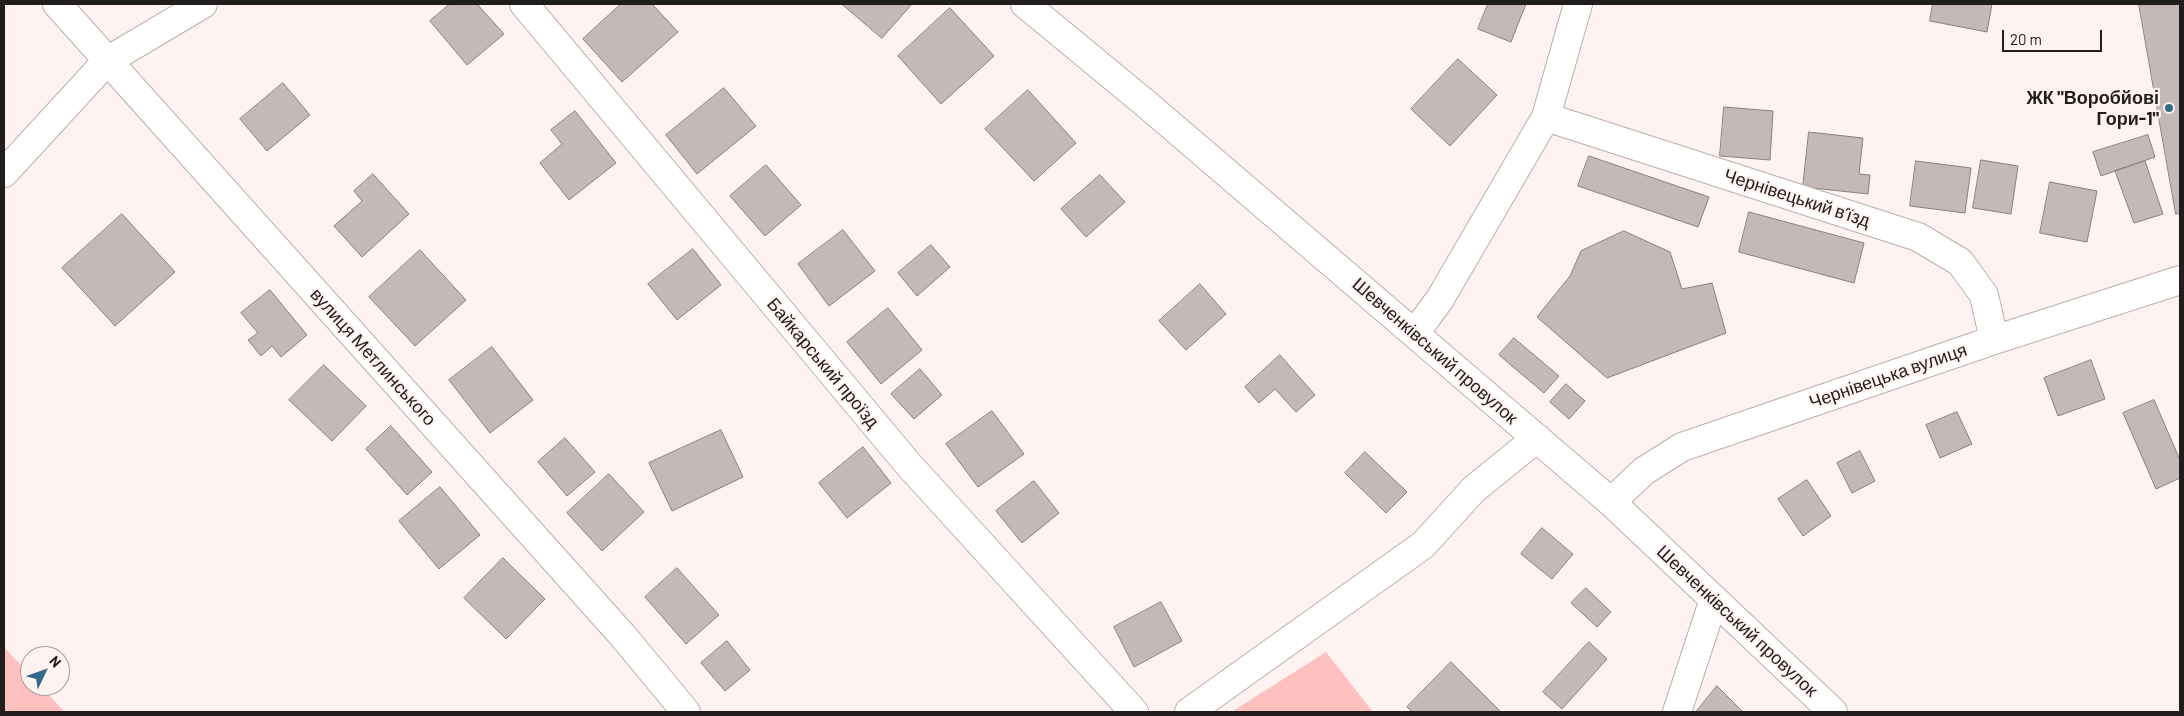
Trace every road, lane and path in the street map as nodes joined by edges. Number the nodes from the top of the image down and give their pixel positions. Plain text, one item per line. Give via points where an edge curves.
1 (57, 4) edge
2 (203, 4) edge
3 (524, 4) edge
4 (1025, 4) edge
5 (1578, 4) edge
6 (107, 60) junction
7 (1546, 117) junction
8 (4, 173) edge
9 (2180, 280) edge
10 (1415, 333) junction
11 (1994, 340) junction
12 (1537, 438) junction
13 (1611, 502) junction
14 (1714, 599) junction
15 (686, 712) edge
16 (1134, 712) edge
17 (1189, 712) edge
18 (1677, 712) edge
19 (1833, 712) edge

1 - 6 street, вулиця Метлинського
2 - 6 street
3 - 16 street, Байкарський проїзд via 908,464
4 - 10 street, Шевченківський провулок via 1146,102
5 - 7 street
6 - 8 street
6 - 15 street, вулиця Метлинського via 623,636
7 - 10 street via 1440,299
7 - 11 street, Чернівецький вʼїзд via 1918,237 1960,262 1984,295
9 - 11 street, Чернівецька вулиця
10 - 12 street, Шевченківський провулок
11 - 13 street, Чернівецька вулиця via 1682,447 1644,471
12 - 13 street, Шевченківський провулок
12 - 17 street via 1474,489 1423,545
13 - 14 street, Шевченківський провулок
14 - 18 street
14 - 19 street, Шевченківський провулок

